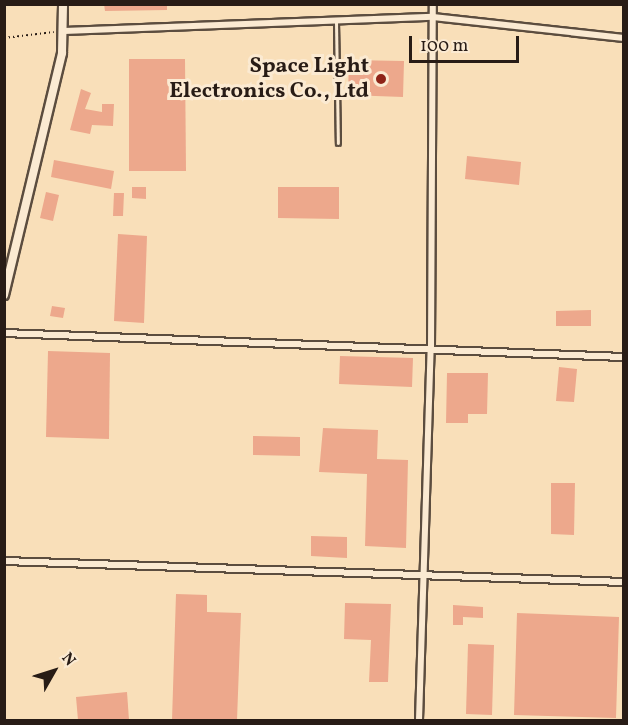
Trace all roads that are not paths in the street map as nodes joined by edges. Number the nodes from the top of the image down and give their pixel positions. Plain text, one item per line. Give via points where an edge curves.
1 (63, 4) edge
2 (433, 4) edge
3 (433, 17) junction
4 (336, 20) junction
5 (64, 31) junction
6 (624, 38) edge
7 (338, 143) dead end
8 (4, 295) edge
9 (4, 333) edge
10 (431, 348) junction
11 (624, 357) edge
12 (4, 561) edge
13 (424, 578) junction
14 (624, 582) edge
15 (419, 720) edge

1 - 5 street
2 - 3 street
3 - 4 street
3 - 6 street
3 - 10 street
4 - 5 street
4 - 7 lane
5 - 8 street
9 - 10 street
10 - 11 street
10 - 13 street
12 - 13 street
13 - 14 street
13 - 15 street

